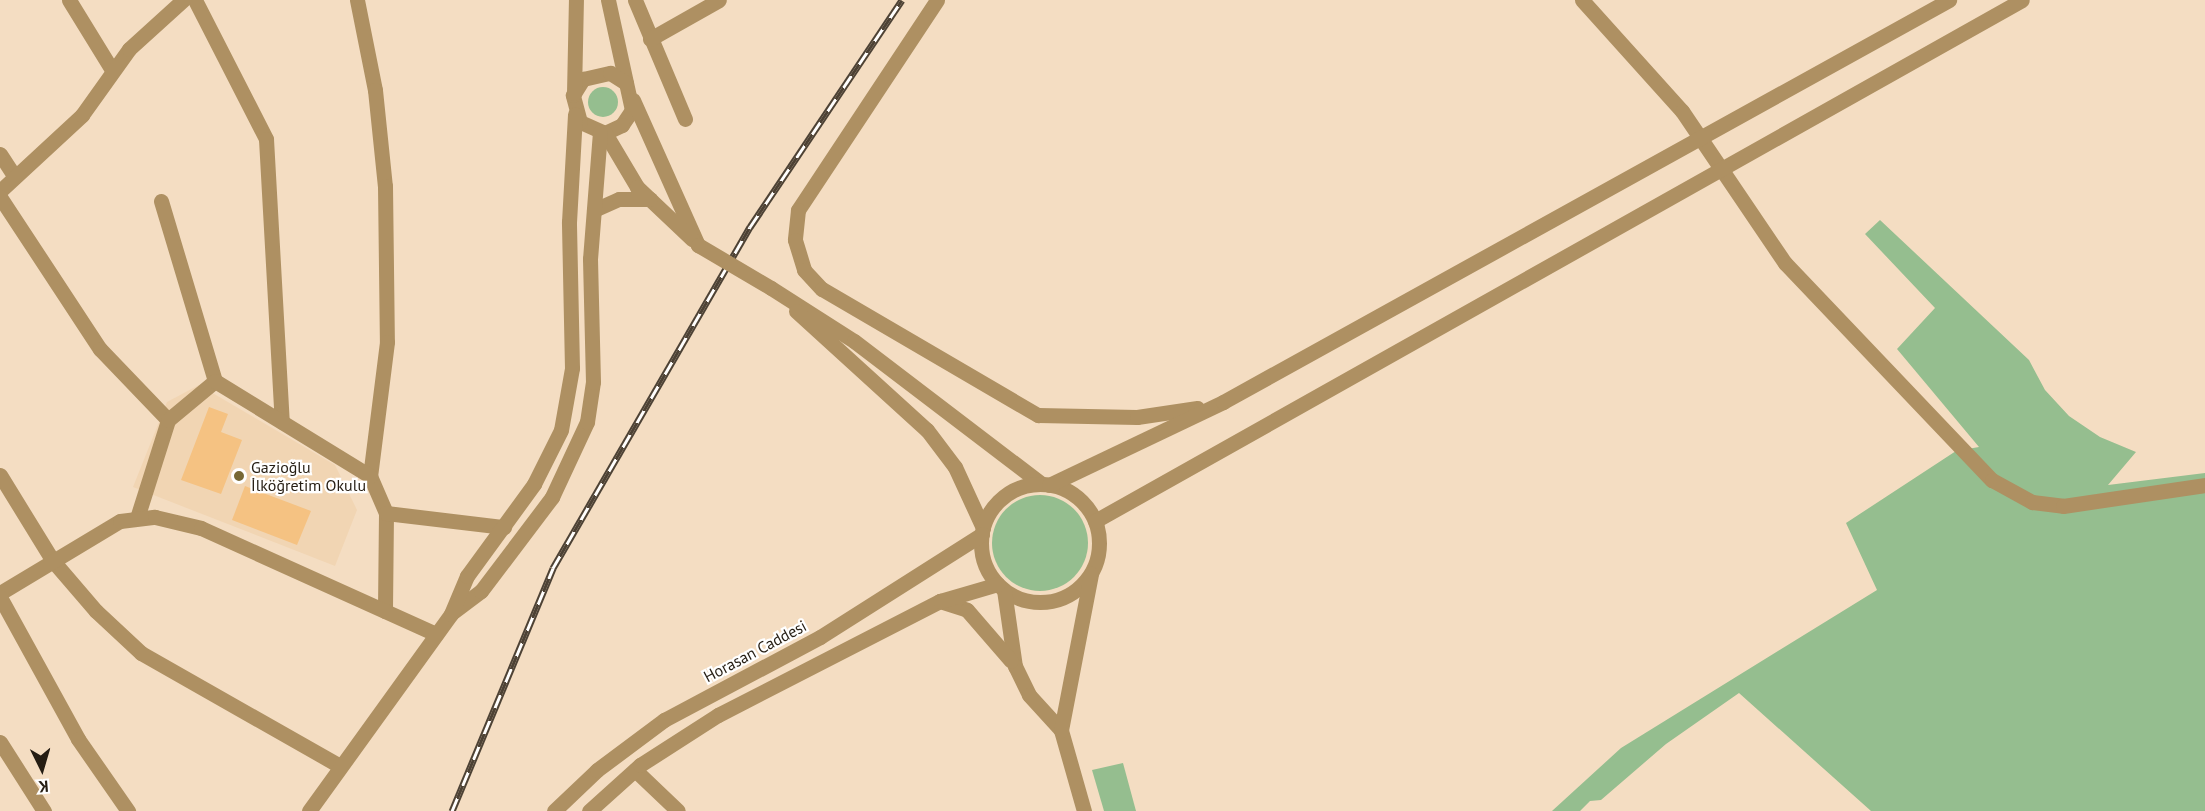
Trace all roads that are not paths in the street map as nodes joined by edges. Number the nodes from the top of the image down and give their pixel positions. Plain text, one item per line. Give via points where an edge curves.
1 (69, 0) edge
2 (183, 0) edge
3 (195, 0) edge
4 (357, 0) edge
5 (576, 0) edge
6 (608, 0) edge
7 (635, 0) edge
8 (719, 0) edge
9 (937, 0) edge
10 (1582, 0) edge
11 (1949, 0) edge
12 (2022, 0) edge
13 (650, 39) junction
14 (112, 70) junction
15 (626, 83) junction
16 (573, 95) junction
17 (633, 100) junction
18 (575, 114) junction
19 (685, 119) dead end
20 (602, 132) junction
21 (1702, 139) junction
22 (0, 154) edge
23 (1722, 167) junction
24 (15, 177) junction
25 (0, 191) edge
26 (0, 197) edge
27 (650, 199) junction
28 (161, 201) dead end
29 (594, 210) junction
30 (699, 245) junction
31 (771, 288) junction
32 (215, 381) junction
33 (1223, 402) junction
34 (168, 420) junction
35 (282, 422) junction
36 (0, 475) edge
37 (370, 476) junction
38 (1046, 484) junction
39 (2205, 485) edge
40 (386, 513) junction
41 (137, 518) junction
42 (1095, 521) junction
43 (504, 527) junction
44 (982, 531) junction
45 (53, 561) junction
46 (1090, 574) junction
47 (1001, 587) junction
48 (0, 595) edge
49 (940, 601) junction
50 (385, 611) junction
51 (451, 614) junction
52 (436, 634) junction
53 (1015, 666) junction
54 (1061, 730) junction
55 (0, 742) edge
56 (340, 766) junction
57 (635, 770) junction
58 (44, 811) edge
59 (128, 811) edge
60 (309, 811) edge
61 (554, 811) edge
62 (589, 811) edge
63 (678, 811) edge
64 (1084, 811) edge

1 - 14 street
2 - 14 street
3 - 35 street via 266,139
4 - 37 street via 375,90 385,186 387,342
5 - 16 street
6 - 15 street
7 - 13 street
8 - 13 street
9 - 33 street via 798,210 795,240 809,277 1038,415 1137,417
10 - 21 street via 1653,75
11 - 21 street
12 - 23 street
13 - 19 street
14 - 24 street via 82,115
15 - 16 street via 610,73 591,74
15 - 17 street
16 - 18 street
17 - 20 street via 628,118
17 - 30 street
18 - 20 street via 587,128
18 - 43 street via 569,222 573,347 568,403 549,459
20 - 27 street via 637,187
20 - 29 street
21 - 23 street
21 - 33 street
22 - 24 street
23 - 39 street via 1785,263 2004,489 2032,502 2063,506
23 - 42 street
24 - 25 street
26 - 34 street via 100,349
27 - 29 street via 619,199
27 - 30 street
28 - 32 street
29 - 51 street via 590,259 593,382 580,442 540,514 482,591
30 - 31 street, bridge
31 - 38 street via 846,335
31 - 44 street via 927,430 955,467
32 - 34 street
32 - 35 street
33 - 38 street
34 - 41 street
35 - 37 street
36 - 45 street
37 - 40 street
38 - 42 street via 1077,496
38 - 44 street via 1007,494 990,512
40 - 43 street
40 - 50 street
41 - 45 street via 120,521
41 - 50 street via 186,522
42 - 46 street via 1099,551
43 - 51 street via 467,576
44 - 47 street via 983,559
44 - 61 street, Horasan Caddesi via 820,637 664,720 597,770
45 - 48 street
45 - 56 street via 96,611 141,653
46 - 47 street via 1073,592 1051,601 1026,600
46 - 54 street
47 - 49 street
47 - 53 street
48 - 59 street via 78,739
49 - 53 street via 967,610
49 - 57 street via 718,715
50 - 52 street
51 - 52 street
52 - 56 street
53 - 54 street via 1029,695
54 - 64 street
55 - 58 street
56 - 60 street
57 - 62 street
57 - 63 street

